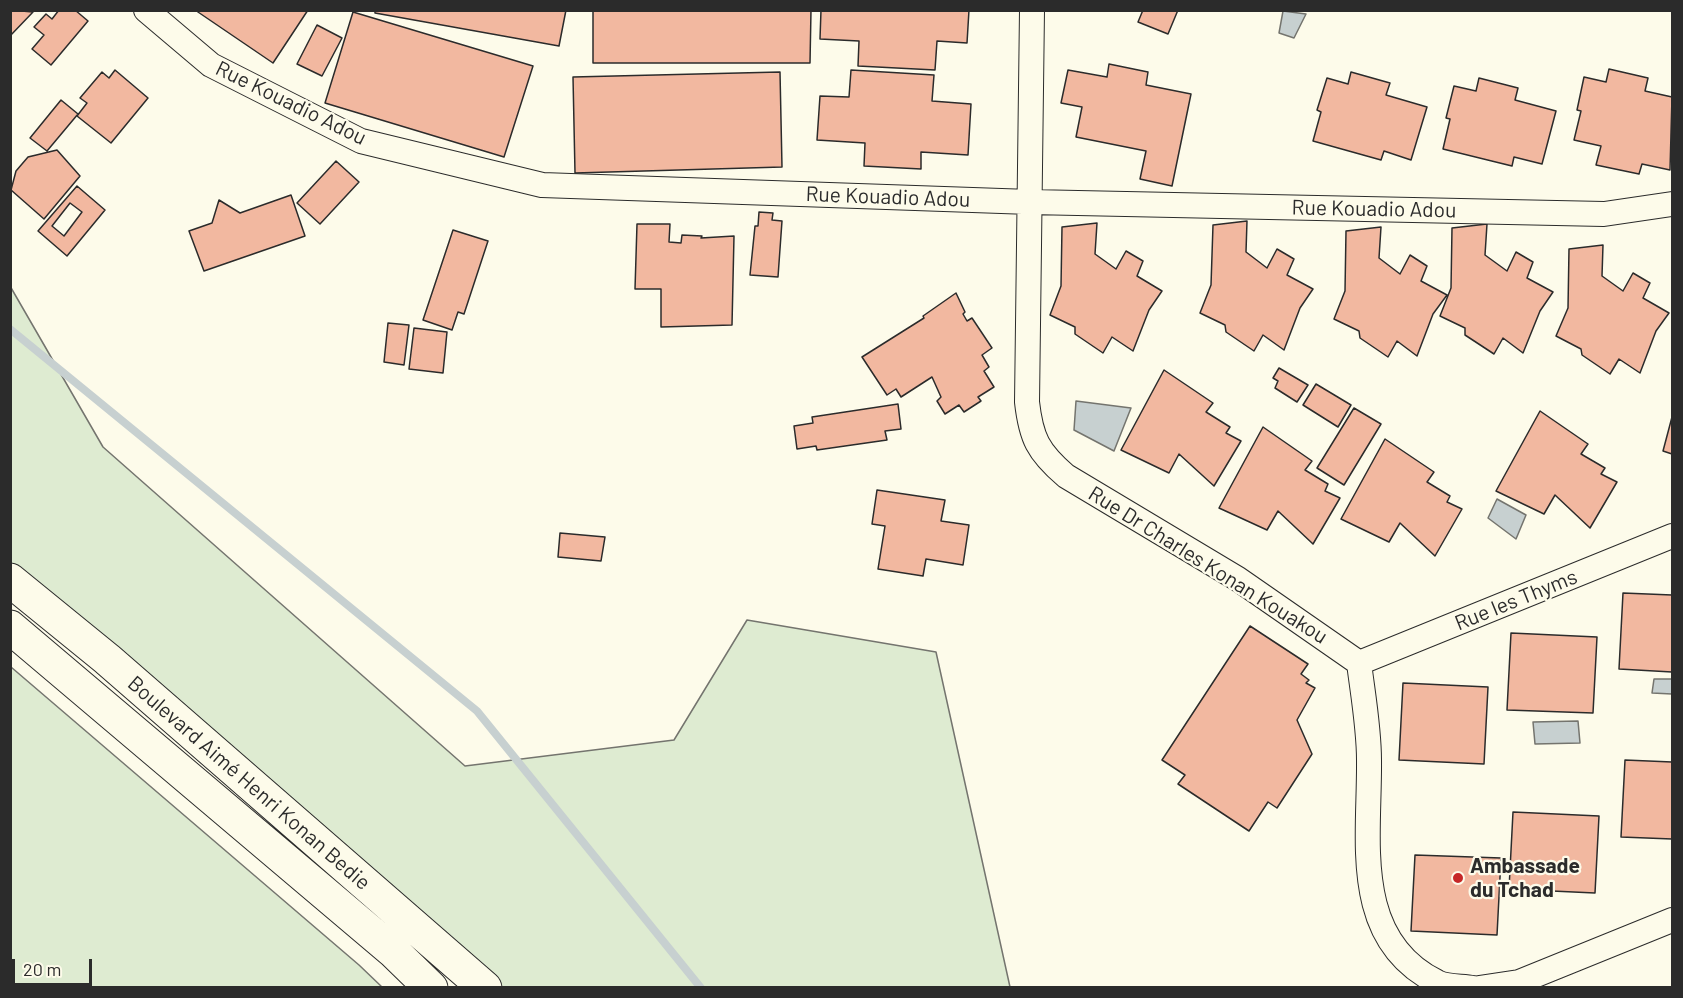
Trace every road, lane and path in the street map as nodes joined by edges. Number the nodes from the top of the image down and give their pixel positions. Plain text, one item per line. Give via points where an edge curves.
1 (146, 10) edge
2 (1032, 10) edge
3 (1030, 202) junction
4 (1672, 204) edge
5 (1672, 536) edge
6 (10, 580) edge
7 (10, 627) edge
8 (1359, 663) junction
9 (1672, 920) edge
10 (431, 987) edge
11 (485, 987) edge
12 (1473, 987) edge
13 (1479, 987) edge

1 - 3 street, Rue Kouadio Adou via 211,65 361,141 542,185
2 - 3 street, Rue Dr Charles Konan Kouakou
3 - 4 street, Rue Kouadio Adou via 1604,214
3 - 8 street, Rue Dr Charles Konan Kouakou via 1027,402 1030,430 1044,457 1066,476 1247,585
5 - 8 street, Rue les Thyms
6 - 11 highway, Boulevard Aimé Henri Konan Bedie
7 - 10 highway, Boulevard Aimé Henri Konan Bedie
8 - 12 street via 1370,756 1369,871 1372,898 1384,934 1408,962 1438,983
9 - 13 street via 1519,982

